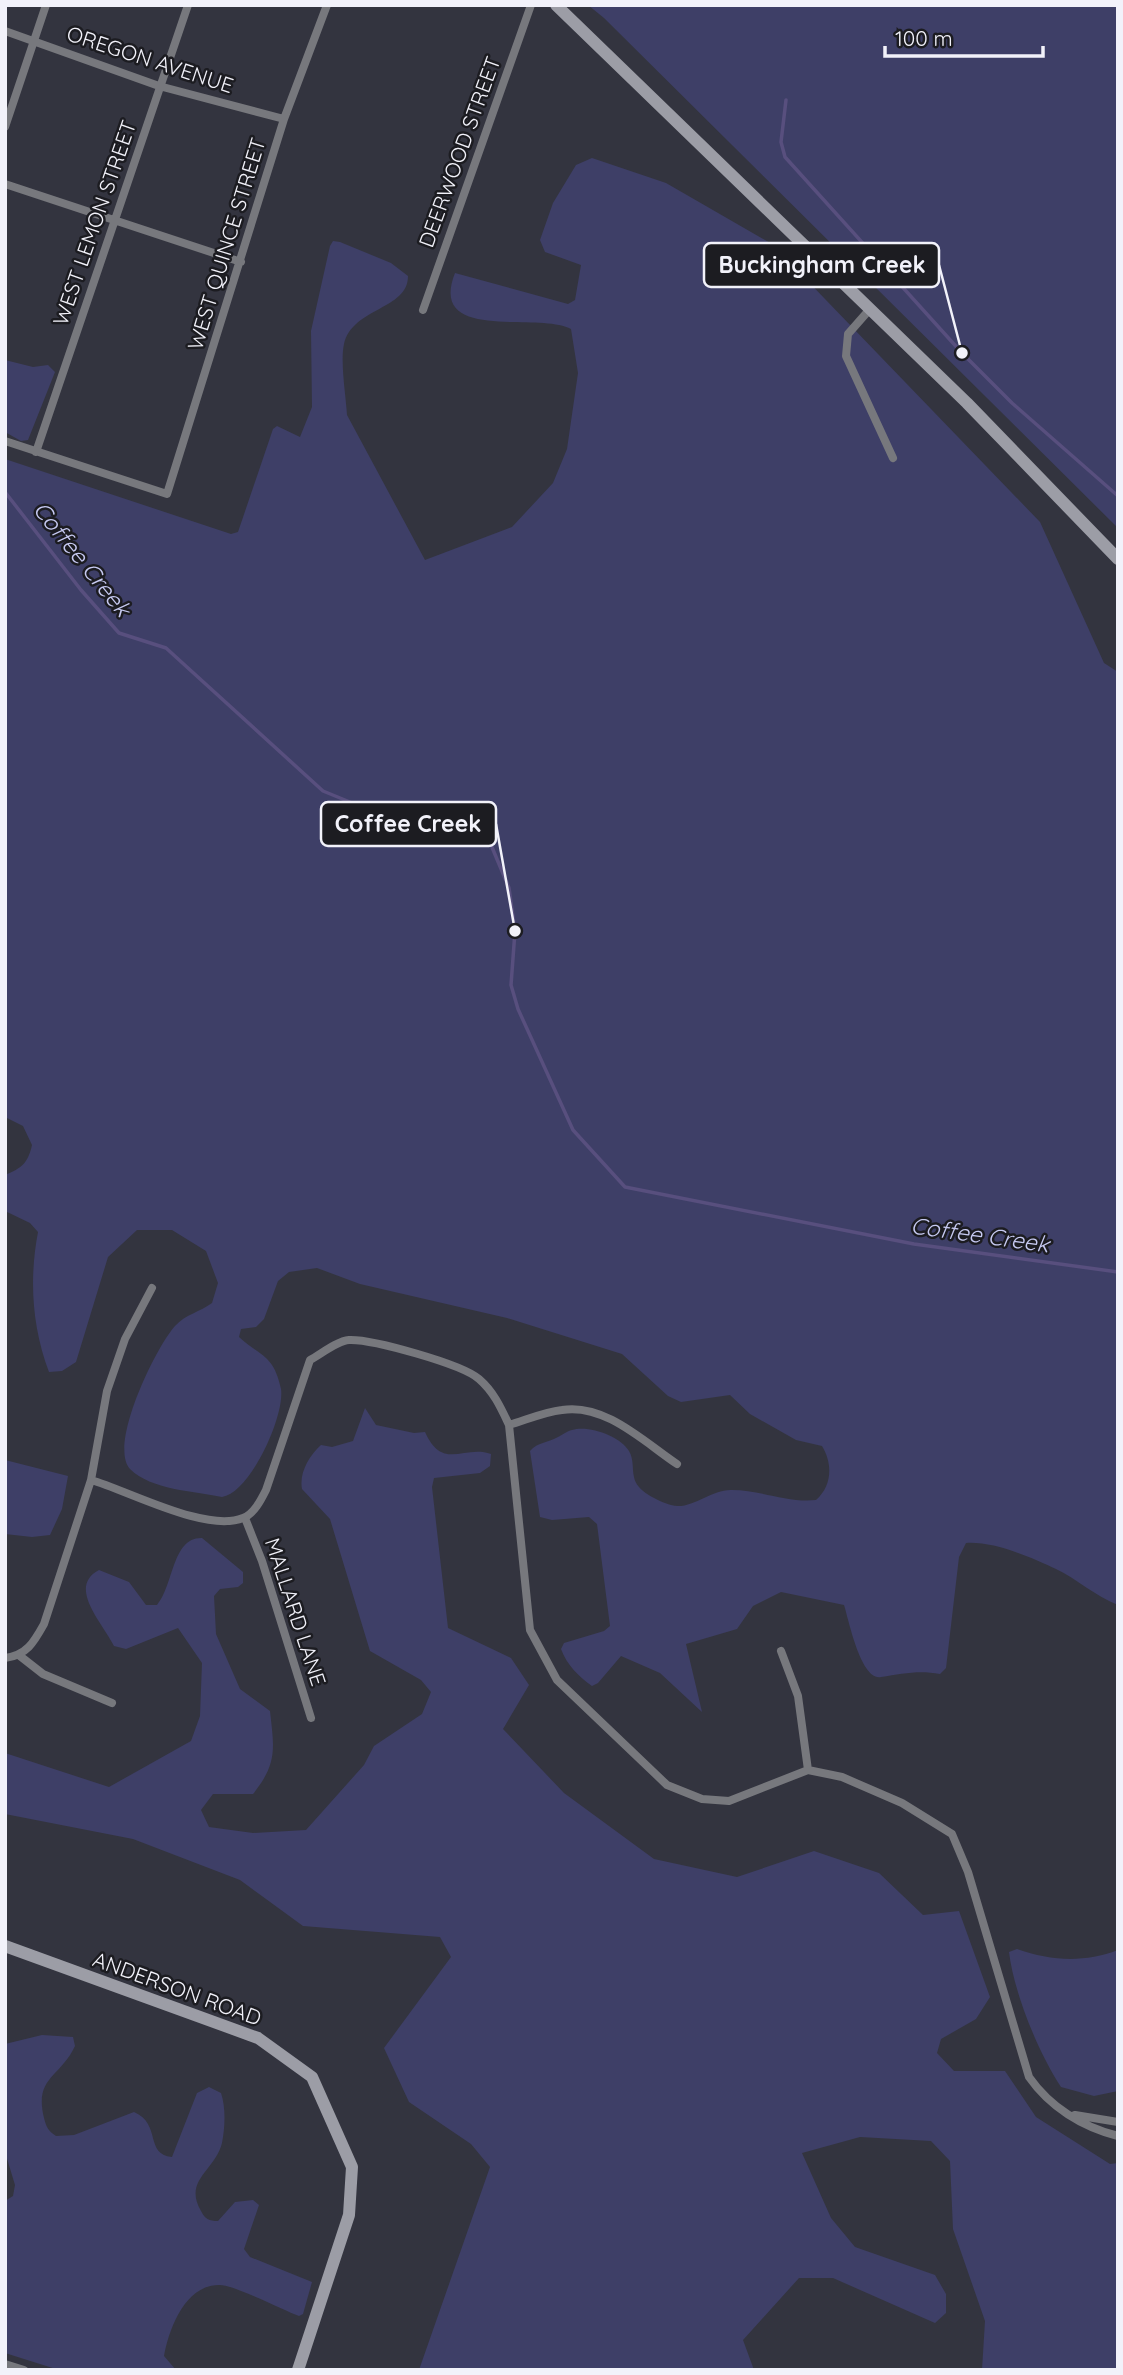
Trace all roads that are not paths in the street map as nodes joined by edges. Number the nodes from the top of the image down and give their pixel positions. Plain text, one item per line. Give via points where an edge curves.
1 (46, 5) edge
2 (188, 5) edge
3 (327, 5) edge
4 (531, 5) edge
5 (556, 5) edge
6 (5, 32) edge
7 (33, 41) junction
8 (159, 86) junction
9 (285, 119) junction
10 (5, 127) edge
11 (5, 184) edge
12 (114, 219) junction
13 (241, 262) junction
14 (870, 309) junction
15 (422, 310) dead end
16 (5, 442) edge
17 (36, 452) junction
18 (893, 458) dead end
19 (1118, 559) edge
20 (152, 1288) dead end
21 (509, 1425) junction
22 (677, 1464) dead end
23 (91, 1480) junction
24 (245, 1518) junction
25 (781, 1651) dead end
26 (20, 1656) junction
27 (5, 1658) edge
28 (113, 1703) dead end
29 (311, 1718) dead end
30 (808, 1770) junction
31 (5, 1946) edge
32 (1062, 2110) junction
33 (1118, 2122) edge
34 (1118, 2136) edge
35 (5, 2364) edge
36 (24, 2370) edge
37 (298, 2370) edge

1 - 7 street
2 - 8 street, WEST LEMON STREET
3 - 9 street, WEST QUINCE STREET
4 - 15 street, DEERWOOD STREET
5 - 14 main road
6 - 7 street, OREGON AVENUE
7 - 8 street, OREGON AVENUE
7 - 10 street
8 - 9 street, OREGON AVENUE
8 - 12 street, WEST LEMON STREET
9 - 13 street, WEST QUINCE STREET
11 - 12 street
12 - 13 street
12 - 17 street, WEST LEMON STREET
13 - 17 street, WEST QUINCE STREET via 167,494
14 - 18 street via 848,334 846,356
14 - 19 main road
16 - 17 street
20 - 23 street via 125,1339 107,1391
21 - 22 street via 561,1410 601,1414
21 - 24 street via 497,1399 478,1378 420,1356 346,1340 310,1360 267,1490
21 - 30 street via 530,1630 557,1680 667,1785 702,1799 729,1801
23 - 24 street via 193,1516 224,1522
23 - 26 street via 44,1624
24 - 29 street, MALLARD LANE
25 - 30 street via 798,1696
26 - 27 street
26 - 28 street via 43,1674
30 - 32 street via 842,1777 902,1803 951,1834 968,1872 1023,2064 1041,2093
31 - 37 main road, ANDERSON ROAD via 258,2038 312,2077 352,2167 349,2215
32 - 33 street
32 - 34 street via 1094,2129
35 - 36 street

